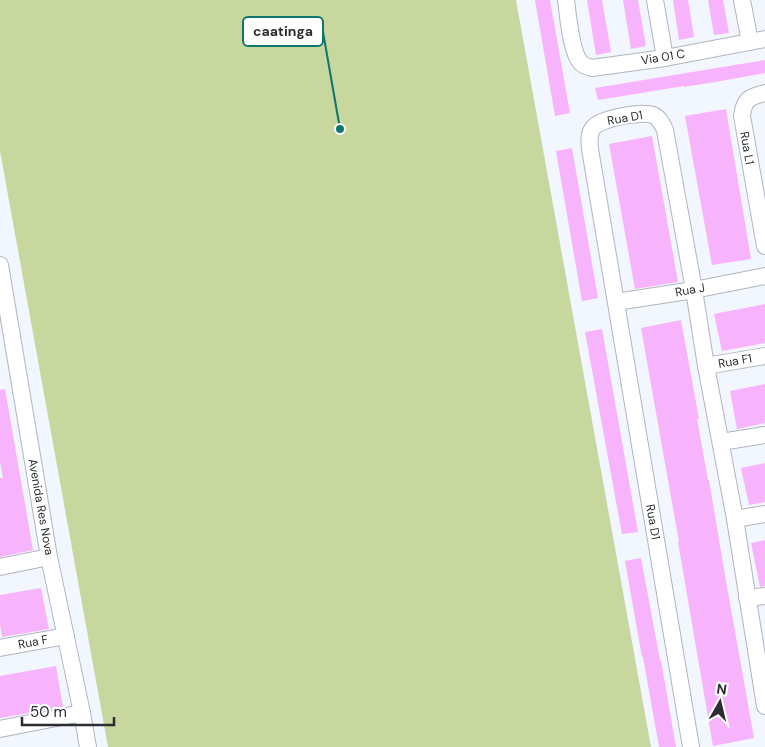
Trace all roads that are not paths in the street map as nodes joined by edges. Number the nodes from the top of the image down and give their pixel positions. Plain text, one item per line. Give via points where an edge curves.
1 (566, 0) edge
2 (655, 0) edge
3 (742, 0) edge
4 (758, 41) edge
5 (665, 58) junction
6 (765, 93) edge
7 (765, 246) edge
8 (0, 265) edge
9 (765, 276) edge
10 (694, 290) junction
11 (616, 302) junction
12 (765, 356) edge
13 (706, 366) junction
14 (765, 435) edge
15 (720, 442) junction
16 (765, 514) edge
17 (735, 519) junction
18 (49, 557) junction
19 (0, 567) edge
20 (765, 596) edge
21 (747, 598) junction
22 (66, 636) junction
23 (0, 648) edge
24 (762, 674) edge
25 (765, 706) edge
26 (82, 713) junction
27 (0, 729) edge
28 (88, 747) edge
29 (691, 747) edge

1 - 5 street, Via 01 C via 576,54 582,64 592,68
2 - 5 street
3 - 4 street
4 - 5 street, Via 01 C
6 - 7 street, Rua L1 via 747,100 742,116
8 - 18 street, Avenida Res Nova
9 - 10 street, Rua J
10 - 11 street, Rua J
10 - 11 street, Rua D1 via 665,130 660,120 641,114 605,121 596,125 589,135
10 - 13 street, Rua D1
11 - 29 street, Rua D1
12 - 13 street, Rua F1
13 - 15 street, Rua D1
14 - 15 street
15 - 17 street, Rua D1
16 - 17 street
17 - 21 street, Rua D1
18 - 19 street
18 - 22 street, Avenida Res Nova
20 - 21 street
21 - 24 street, Rua D1
22 - 23 street, Rua F
22 - 26 street, Avenida Res Nova
24 - 25 street, Rua D1
26 - 27 street
26 - 28 street, Avenida Res Nova

